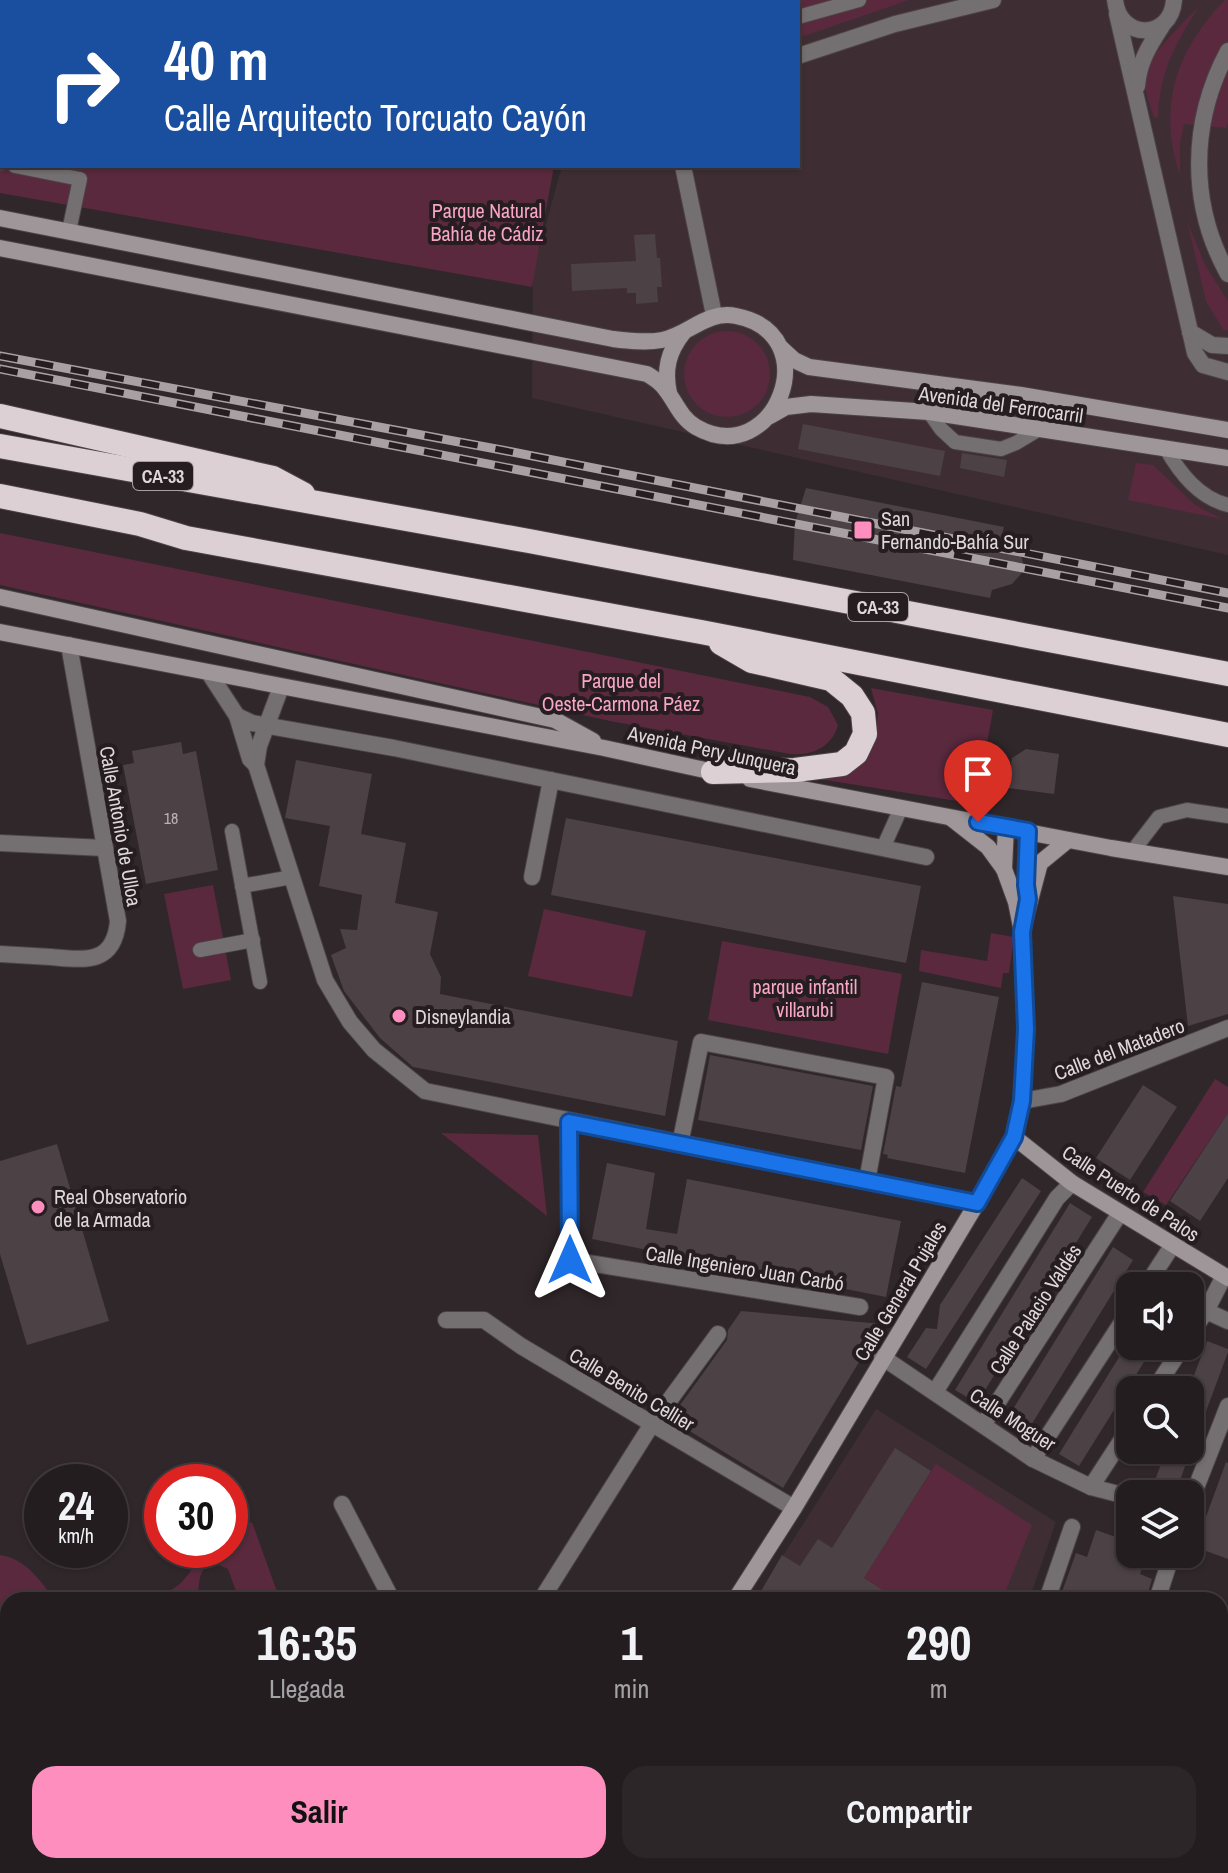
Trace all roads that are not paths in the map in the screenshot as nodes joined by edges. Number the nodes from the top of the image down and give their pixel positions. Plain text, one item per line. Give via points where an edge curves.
1 (859, 0) edge
2 (993, 0) edge
3 (1177, 3) edge
4 (1113, 4) edge
5 (800, 16) edge
6 (1162, 26) junction
7 (1228, 51) edge
8 (800, 55) edge
9 (1136, 96) junction
10 (25, 168) edge
11 (683, 168) edge
12 (0, 218) edge
13 (69, 231) junction
14 (0, 248) edge
15 (1228, 274) edge
16 (714, 315) junction
17 (685, 331) junction
18 (1190, 332) junction
19 (778, 344) junction
20 (1228, 346) edge
21 (1228, 372) edge
22 (671, 398) junction
23 (929, 412) junction
24 (0, 416) edge
25 (769, 417) junction
26 (1041, 428) junction
27 (1228, 430) edge
28 (0, 446) edge
29 (1166, 449) junction
30 (1228, 458) edge
31 (0, 496) edge
32 (1228, 505) edge
33 (326, 506) junction
34 (0, 597) edge
35 (0, 632) edge
36 (701, 632) junction
37 (69, 645) junction
38 (209, 673) junction
39 (1228, 674) edge
40 (281, 687) junction
41 (237, 716) junction
42 (267, 725) junction
43 (1228, 735) edge
44 (604, 748) junction
45 (256, 765) junction
46 (713, 772) junction
47 (551, 780) junction
48 (901, 808) junction
49 (1228, 816) edge
50 (950, 817) junction
51 (1006, 826) junction
52 (232, 831) dead end
53 (1028, 831) junction
54 (1068, 840) junction
55 (0, 843) edge
56 (104, 848) junction
57 (883, 848) junction
58 (1132, 852) junction
59 (926, 857) dead end
60 (1228, 867) edge
61 (1004, 869) junction
62 (292, 877) junction
63 (532, 877) dead end
64 (242, 886) junction
65 (1028, 899) junction
66 (1022, 932) junction
67 (253, 940) junction
68 (200, 950) dead end
69 (0, 954) edge
70 (260, 982) dead end
71 (1228, 1028) edge
72 (1022, 1101) junction
73 (569, 1122) junction
74 (1014, 1137) junction
75 (680, 1144) junction
76 (867, 1181) junction
77 (1072, 1183) junction
78 (977, 1203) junction
79 (1120, 1213) junction
80 (1172, 1246) junction
81 (1155, 1272) edge
82 (1226, 1277) edge
83 (860, 1307) dead end
84 (1206, 1311) junction
85 (1204, 1314) edge
86 (446, 1320) dead end
87 (1228, 1321) edge
88 (1116, 1332) edge
89 (718, 1334) dead end
90 (882, 1357) junction
91 (935, 1392) junction
92 (1228, 1406) edge
93 (652, 1424) junction
94 (983, 1425) junction
95 (1116, 1449) edge
96 (1033, 1459) junction
97 (1199, 1480) edge
98 (1091, 1487) junction
99 (1116, 1493) edge
100 (342, 1504) dead end
101 (794, 1508) junction
102 (1072, 1527) dead end
103 (1167, 1568) edge
104 (388, 1592) edge
105 (546, 1592) edge
106 (740, 1592) edge
107 (1050, 1592) edge
108 (1160, 1592) edge

1 - 5 lane
2 - 8 street
3 - 6 street
4 - 6 street via 1123,22 1142,31
4 - 9 street
6 - 9 street via 1146,50
7 - 15 street via 1211,89 1198,141 1198,170 1201,205
9 - 18 street
10 - 13 lane via 80,179
11 - 16 street
12 - 13 street
13 - 17 street via 613,339 665,340
14 - 22 street via 647,374
16 - 17 street
16 - 19 street via 750,320
17 - 22 street via 667,361
18 - 20 street via 1212,345
18 - 21 street via 1203,365
19 - 25 street via 785,388
19 - 27 street, Avenida del Ferrocarril via 809,367
22 - 25 street via 696,427 715,434 735,434
23 - 25 street, Avenida del Ferrocarril via 811,404 786,407
23 - 26 street, Avenida del Ferrocarril
23 - 26 lane via 955,442 1001,449
24 - 33 highway via 273,478
26 - 29 street, Avenida del Ferrocarril
28 - 33 highway, CA-33
29 - 30 street, Avenida del Ferrocarril
29 - 32 lane via 1192,485
31 - 36 highway via 186,538
33 - 39 highway, CA-33
34 - 44 street via 555,720
35 - 37 street, Avenida Pery Junquera
36 - 43 highway
36 - 46 highway via 752,661 831,679 863,713 865,734 856,753 842,764
37 - 38 street, Avenida Pery Junquera
37 - 56 street, Calle Antonio de Ulloa
38 - 40 street, Avenida Pery Junquera
38 - 41 street
40 - 42 street
40 - 44 street, Avenida Pery Junquera
41 - 42 street
41 - 45 street
42 - 45 street
42 - 47 street
44 - 46 street, Avenida Pery Junquera
45 - 62 street
46 - 48 street, Avenida Pery Junquera
47 - 57 street
47 - 63 street
48 - 50 street, Avenida Pery Junquera
48 - 57 lane
49 - 58 lane via 1187,810 1159,817
50 - 51 street, Avenida Pery Junquera
50 - 61 street via 988,847
51 - 53 street, Avenida Pery Junquera
51 - 61 street
52 - 64 lane
53 - 54 street, Avenida Pery Junquera
53 - 65 street
54 - 58 street, Avenida Pery Junquera
54 - 65 street via 1040,863
55 - 56 street
56 - 69 street, Calle Antonio de Ulloa via 118,921 105,952 84,960
57 - 59 street
58 - 60 street, Avenida Pery Junquera
61 - 66 street
62 - 64 lane
62 - 73 street via 325,980 374,1050 425,1091
64 - 67 lane
65 - 66 street
66 - 72 street, Calle General Pujales
67 - 68 lane
67 - 70 lane
71 - 72 street, Calle del Matadero via 1061,1094
72 - 74 street, Calle General Pujales
73 - 75 street
73 - 83 street, Calle Ingeniero Juan Carbó via 570,1260
74 - 77 street, Calle Puerto de Palos
74 - 78 street, Calle General Pujales
75 - 76 street
75 - 76 street via 701,1042 886,1077
76 - 78 street
77 - 79 street, Calle Puerto de Palos
77 - 91 street via 1057,1198
78 - 90 street, Calle General Pujales
79 - 80 street, Calle Puerto de Palos
79 - 94 street, Calle Palacio Valdés
80 - 81 street
80 - 82 street, Calle Puerto de Palos
82 - 84 street
84 - 85 street
84 - 87 street
86 - 93 street, Calle Benito Cellier via 484,1320
88 - 96 street
89 - 93 street
90 - 91 street, Calle Moguer
90 - 101 street, Calle General Pujales
91 - 94 street, Calle Moguer
92 - 97 street
93 - 101 street, Calle Benito Cellier
93 - 105 street
94 - 96 street, Calle Moguer
95 - 98 street
96 - 98 street, Calle Moguer
98 - 99 street, Calle Moguer
100 - 104 street
101 - 106 street, Calle General Pujales
102 - 107 street
103 - 108 street

